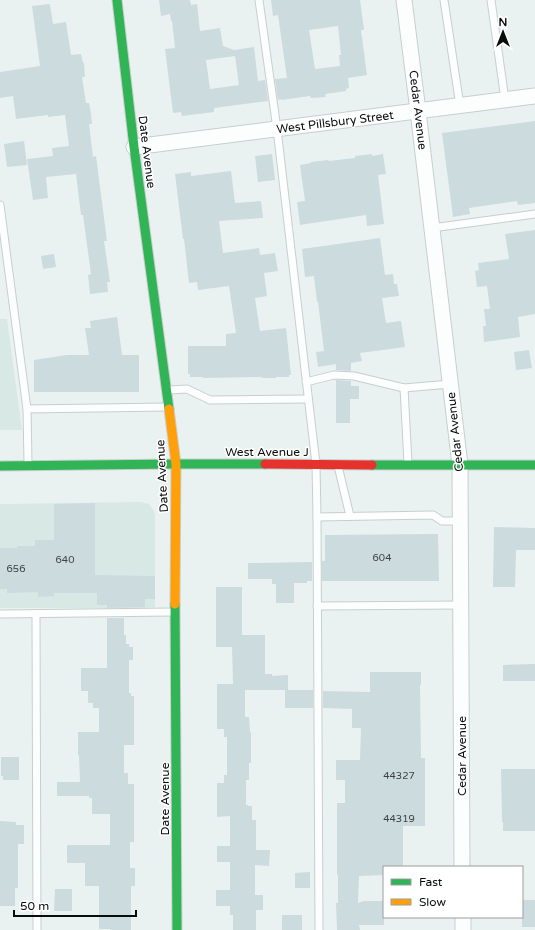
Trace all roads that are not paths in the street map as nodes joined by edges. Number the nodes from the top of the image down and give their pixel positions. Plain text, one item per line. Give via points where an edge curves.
1 (117, 0) edge
2 (260, 0) edge
3 (404, 0) edge
4 (444, 0) edge
5 (491, 0) edge
6 (535, 96) edge
7 (505, 100) junction
8 (460, 106) junction
9 (418, 111) junction
10 (277, 129) junction
11 (134, 148) junction
12 (0, 205) edge
13 (535, 214) edge
14 (432, 228) junction
15 (306, 382) junction
16 (450, 384) junction
17 (404, 388) junction
18 (166, 390) junction
19 (308, 399) junction
20 (168, 407) junction
21 (27, 409) junction
22 (176, 464) junction
23 (316, 464) junction
24 (338, 464) junction
25 (408, 465) junction
26 (460, 465) junction
27 (535, 465) edge
28 (0, 466) edge
29 (28, 466) junction
30 (317, 516) junction
31 (350, 516) junction
32 (460, 521) junction
33 (461, 605) junction
34 (317, 606) junction
35 (176, 612) junction
36 (0, 614) edge
37 (36, 614) junction
38 (462, 866) edge
39 (462, 918) edge
40 (36, 930) edge
41 (177, 930) edge
42 (319, 930) edge
43 (463, 930) edge

1 - 11 street, Date Avenue
2 - 10 lane
3 - 9 street, Cedar Avenue
4 - 8 lane
5 - 7 lane
6 - 7 street, West Pillsbury Street
7 - 8 street, West Pillsbury Street
8 - 9 street, West Pillsbury Street
9 - 10 street, West Pillsbury Street
9 - 14 street, Cedar Avenue
10 - 11 street, West Pillsbury Street
10 - 15 lane
11 - 18 street, Date Avenue
12 - 21 lane
13 - 14 lane
14 - 16 street, Cedar Avenue
15 - 17 lane via 334,375 354,376
15 - 19 lane
16 - 17 lane
16 - 26 street, Cedar Avenue
17 - 25 lane
18 - 19 lane via 188,389 210,400
18 - 20 street, Date Avenue
19 - 23 lane
20 - 21 lane
20 - 22 street, Date Avenue
21 - 29 lane
22 - 23 street, West Avenue J
22 - 29 street, West Avenue J
22 - 35 street, Date Avenue
23 - 24 street, West Avenue J
23 - 30 lane
24 - 25 street, West Avenue J
24 - 31 lane
25 - 26 street, West Avenue J
26 - 27 street, West Avenue J
26 - 32 street, Cedar Avenue
28 - 29 street, West Avenue J
30 - 31 lane
30 - 34 lane
31 - 32 lane via 433,515 442,521
32 - 33 street, Cedar Avenue
33 - 34 lane
33 - 38 street, Cedar Avenue
34 - 42 lane
35 - 37 lane
35 - 41 street, Date Avenue
36 - 37 lane
37 - 40 lane
39 - 43 street

